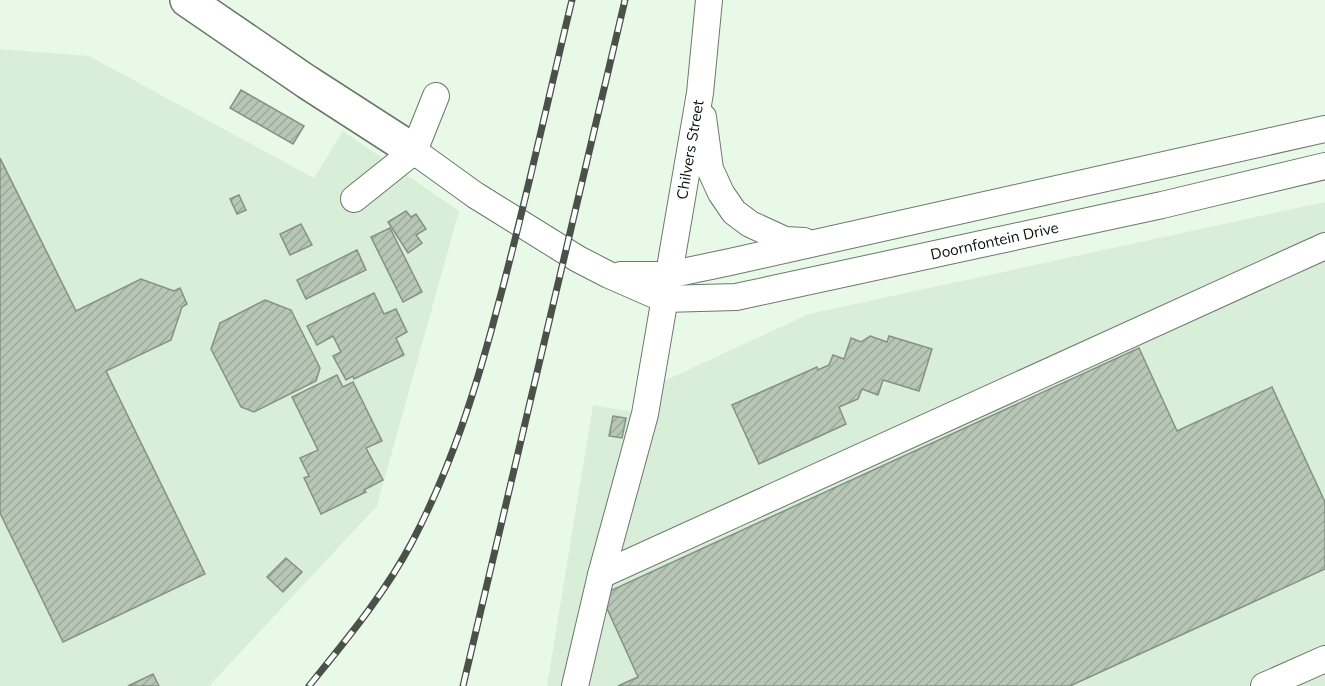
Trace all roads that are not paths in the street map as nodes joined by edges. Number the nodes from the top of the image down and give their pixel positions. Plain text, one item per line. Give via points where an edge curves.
1 (187, 0) edge
2 (709, 0) edge
3 (700, 93) junction
4 (436, 96) dead end
5 (1325, 129) edge
6 (414, 151) junction
7 (1325, 166) edge
8 (354, 199) dead end
9 (818, 242) junction
10 (1325, 246) edge
11 (666, 287) junction
12 (602, 575) junction
13 (1325, 659) edge
14 (575, 686) edge
15 (1264, 686) edge

1 - 6 highway
2 - 3 street, Chilvers Street
3 - 9 street via 710,169 735,212 750,224 785,240
3 - 11 street, Chilvers Street
4 - 6 street
5 - 9 street
6 - 8 street
6 - 11 street via 475,195 578,259 609,275
7 - 11 street, Doornfontein Drive via 736,297
9 - 11 street
10 - 12 street
11 - 12 street, Chilvers Street via 645,414
12 - 14 street, Chilvers Street
13 - 15 street

